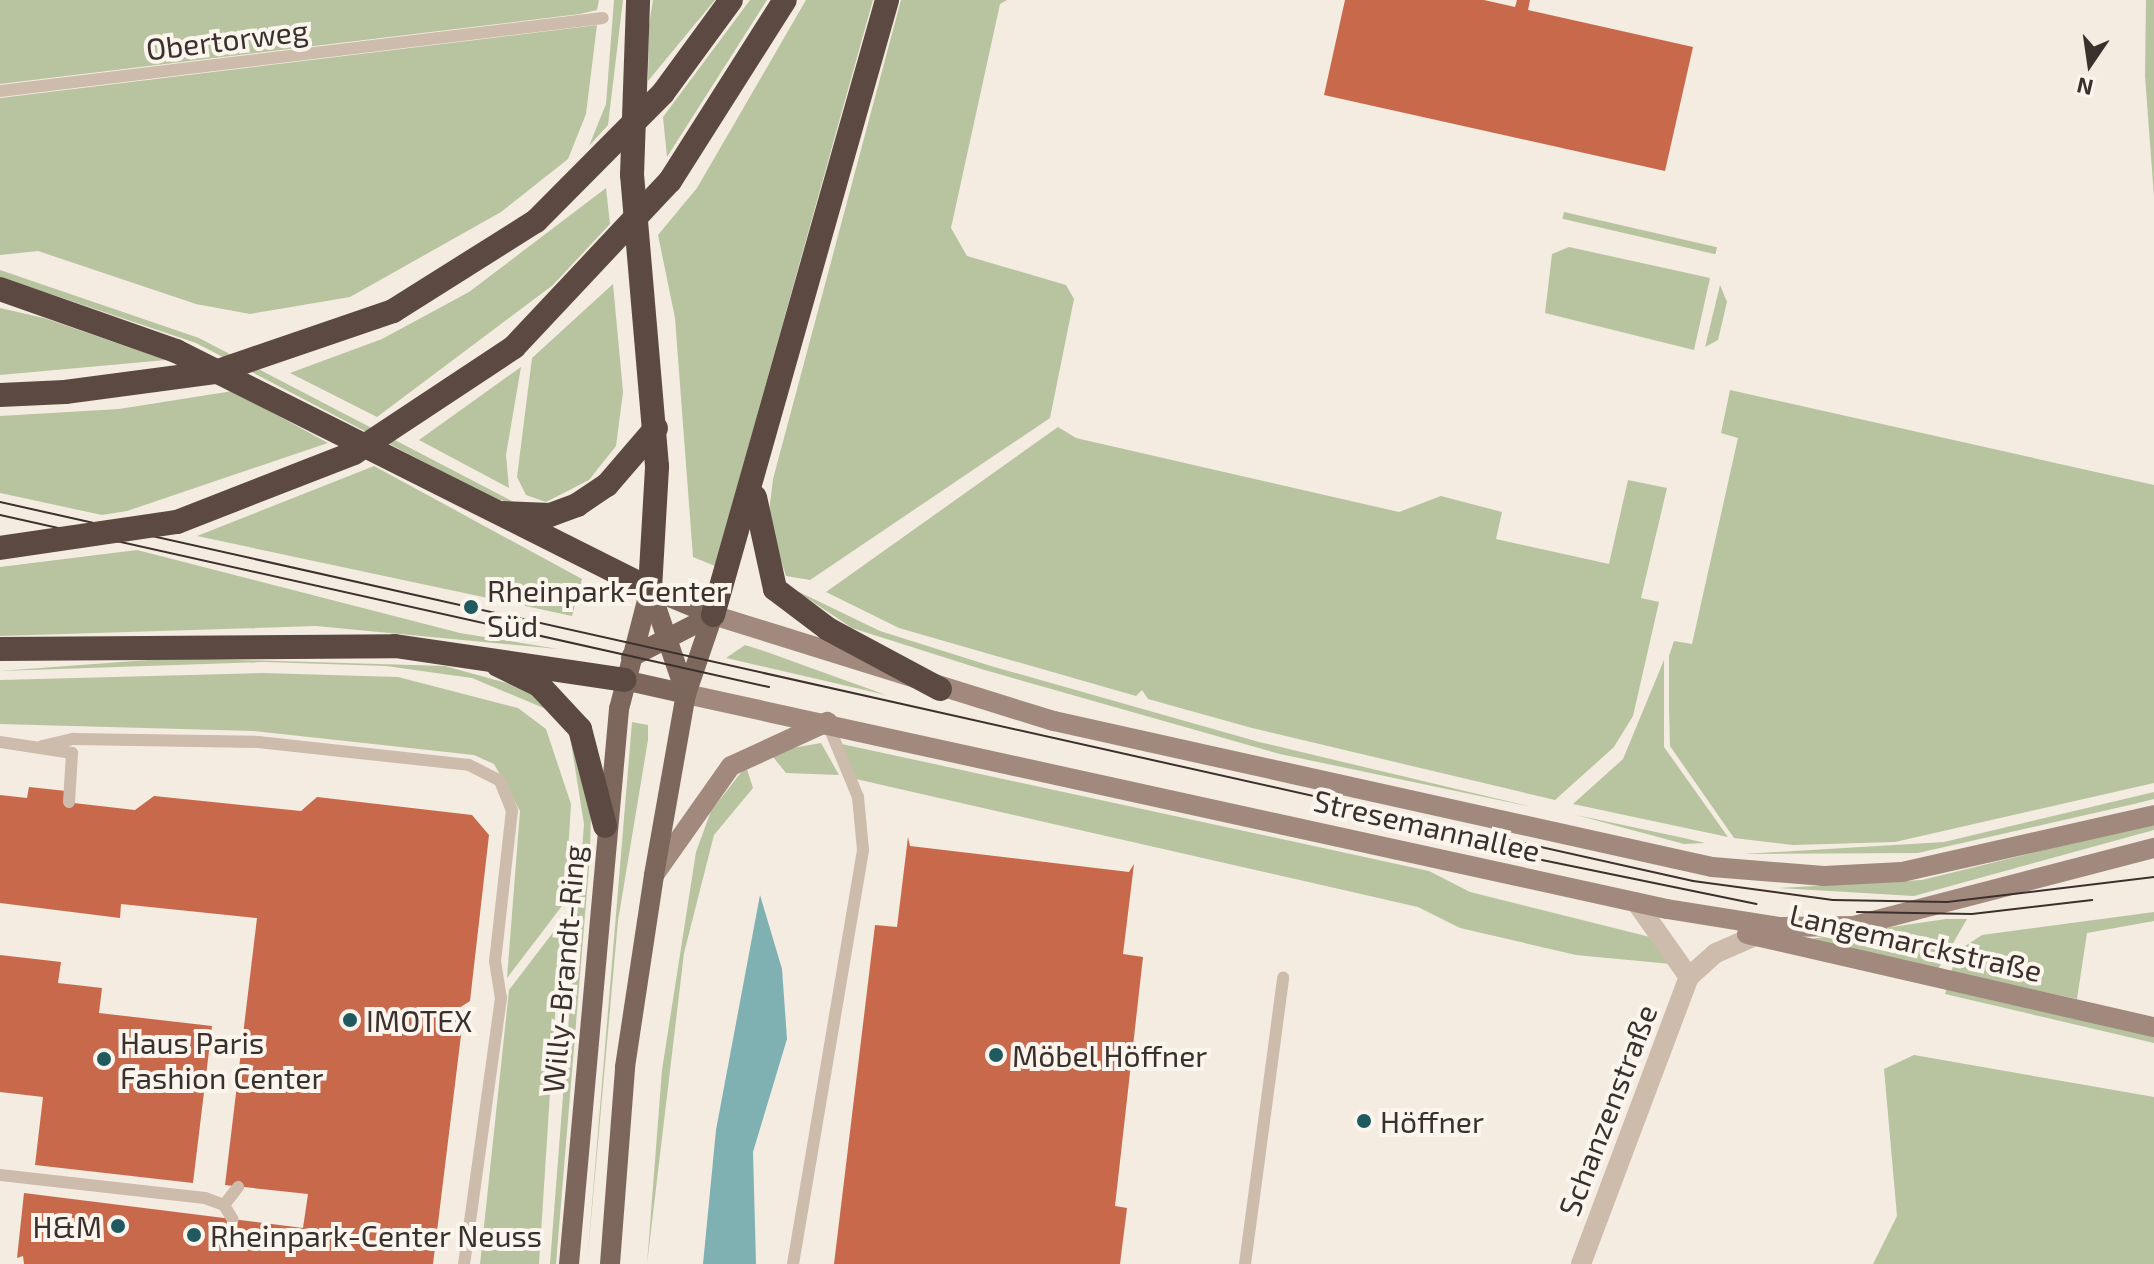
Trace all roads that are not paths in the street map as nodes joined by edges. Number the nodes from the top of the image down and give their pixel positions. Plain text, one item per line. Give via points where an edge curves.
1 (638, 0) edge
2 (731, 0) edge
3 (785, 0) edge
4 (887, 0) edge
5 (603, 18) dead end
6 (0, 91) edge
7 (0, 289) edge
8 (0, 395) edge
9 (656, 428) junction
10 (754, 481) junction
11 (495, 513) junction
12 (0, 548) edge
13 (650, 589) junction
14 (713, 615) junction
15 (666, 638) junction
16 (0, 649) edge
17 (474, 653) junction
18 (631, 657) junction
19 (624, 680) junction
20 (940, 689) junction
21 (686, 694) junction
22 (827, 722) junction
23 (0, 742) edge
24 (42, 746) junction
25 (69, 802) dead end
26 (2154, 815) edge
27 (605, 826) junction
28 (2154, 848) edge
29 (654, 875) junction
30 (1636, 902) junction
31 (1667, 909) junction
32 (1755, 936) junction
33 (1689, 977) junction
34 (1283, 978) dead end
35 (2154, 1027) edge
36 (0, 1175) edge
37 (238, 1187) dead end
38 (224, 1205) junction
39 (233, 1220) dead end
40 (464, 1264) edge
41 (569, 1264) edge
42 (610, 1264) edge
43 (793, 1264) edge
44 (1245, 1264) edge
45 (1581, 1264) edge

1 - 9 highway via 632,175
2 - 8 highway, bridge via 663,93 536,221 393,311 215,372
3 - 12 highway, bridge via 670,181 514,347 354,453 177,522
4 - 10 highway
5 - 6 lane, Obertorweg
7 - 11 highway via 176,351
9 - 11 highway via 607,485 577,505 550,515
9 - 13 highway via 658,537
10 - 14 highway
10 - 20 highway via 757,527 775,589 828,629
11 - 13 highway
13 - 14 main road, Stresemannallee
13 - 15 main road
13 - 18 main road, Willy-Brandt-Ring
14 - 15 main road
14 - 20 main road, Stresemannallee
14 - 21 main road
15 - 18 main road
15 - 21 main road
16 - 17 highway via 278,642
17 - 19 highway
17 - 27 highway via 539,685 565,708 580,729
18 - 19 main road, Willy-Brandt-Ring
19 - 21 main road, Stresemannallee
19 - 27 main road, Willy-Brandt-Ring
20 - 26 main road, Stresemannallee via 1239,763 1751,872 1902,872
21 - 22 main road, Stresemannallee
21 - 29 main road
22 - 29 main road via 772,741 731,766
22 - 30 main road, Stresemannallee
22 - 43 lane via 858,797 863,850
23 - 24 lane
24 - 25 lane via 72,753
24 - 40 lane via 73,739 258,742 469,765 500,781 512,810 495,961 501,998
27 - 41 main road, Willy-Brandt-Ring
28 - 31 main road, Stresemannallee via 1854,926 1779,927
29 - 42 main road via 625,1067
30 - 31 main road, Stresemannallee
30 - 33 street, Schanzenstraße via 1666,934
31 - 32 main road, Langemarckstraße
32 - 33 street, Schanzenstraße via 1729,944
32 - 35 main road, Langemarckstraße
33 - 45 street, Schanzenstraße
34 - 44 lane
36 - 38 lane
37 - 38 lane
38 - 39 lane

